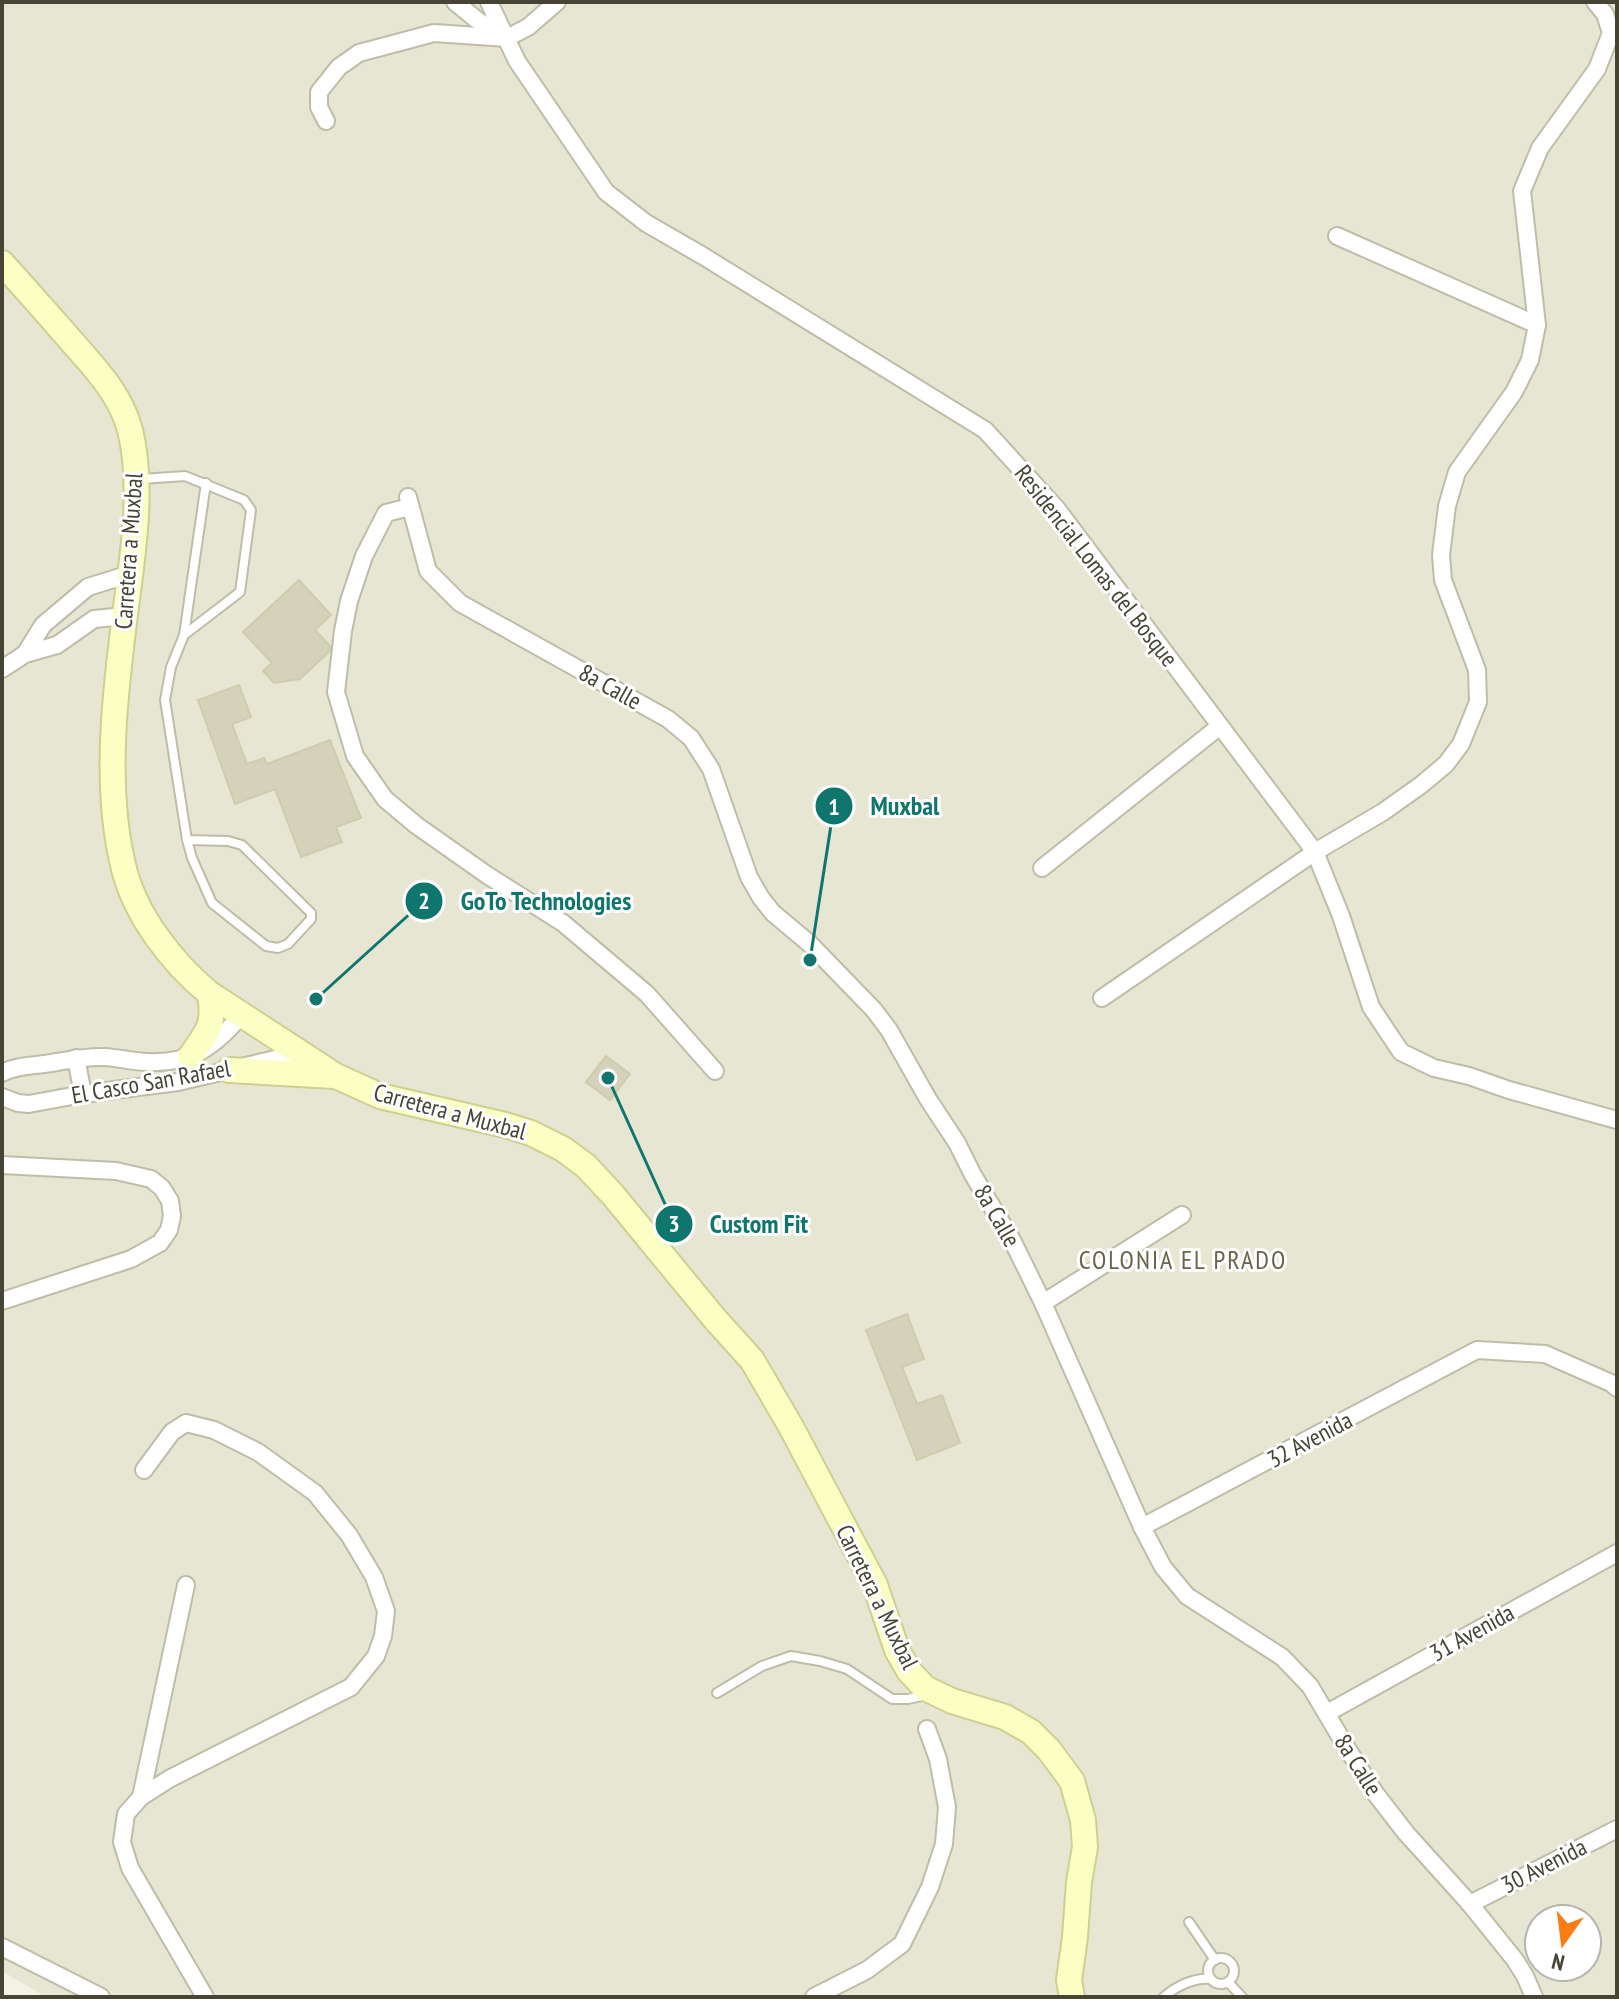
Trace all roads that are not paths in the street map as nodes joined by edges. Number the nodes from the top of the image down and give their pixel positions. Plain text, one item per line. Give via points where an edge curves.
1 (455, 2) edge
2 (489, 2) edge
3 (557, 2) edge
4 (1595, 2) edge
5 (507, 38) junction
6 (326, 121) dead end
7 (1337, 236) dead end
8 (2, 263) edge
9 (1537, 325) junction
10 (136, 480) junction
11 (206, 483) junction
12 (130, 574) junction
13 (125, 616) junction
14 (184, 635) junction
15 (25, 654) junction
16 (2, 669) edge
17 (1220, 726) junction
18 (187, 840) junction
19 (1315, 852) junction
20 (1042, 868) dead end
21 (210, 994) junction
22 (1102, 998) dead end
23 (242, 1014) junction
24 (301, 1053) junction
25 (190, 1057) junction
26 (76, 1058) junction
27 (229, 1070) junction
28 (715, 1071) dead end
29 (2, 1073) edge
30 (336, 1076) junction
31 (83, 1094) junction
32 (2, 1097) edge
33 (1617, 1120) edge
34 (2, 1165) edge
35 (1182, 1215) dead end
36 (2, 1301) edge
37 (1043, 1303) junction
38 (1617, 1388) edge
39 (144, 1470) dead end
40 (1142, 1527) junction
41 (1617, 1553) edge
42 (186, 1585) dead end
43 (934, 1692) junction
44 (717, 1693) dead end
45 (1327, 1713) junction
46 (927, 1729) dead end
47 (141, 1797) junction
48 (1617, 1829) edge
49 (1470, 1904) junction
50 (1189, 1922) dead end
51 (2, 1947) edge
52 (1215, 1960) junction
53 (1211, 1979) junction
54 (1228, 1982) junction
55 (101, 1997) edge
56 (205, 1997) edge
57 (814, 1997) edge
58 (1072, 1997) edge
59 (1164, 1997) edge
60 (1242, 1997) edge
61 (1534, 1997) edge

1 - 5 street
2 - 5 street, Residencial Lomas del Bosque
3 - 5 street
4 - 9 street via 1611,33 1597,69 1540,148 1522,191
5 - 6 street via 434,33 359,53 319,92
5 - 17 street, Residencial Lomas del Bosque via 517,61 606,192 646,223 985,430 1057,509
7 - 9 street
8 - 10 main road, Carretera a Muxbal via 119,400 130,429
9 - 19 street via 1530,360 1514,392 1457,472 1447,506 1443,580 1477,670 1478,702 1461,744 1421,785
10 - 11 lane via 185,476
10 - 12 main road, Carretera a Muxbal
11 - 14 lane
11 - 14 lane via 244,500 251,510 240,592
12 - 13 main road, Carretera a Muxbal
12 - 15 street via 88,587 43,625
13 - 15 street via 94,619 57,645
13 - 21 main road, Carretera a Muxbal via 113,750 114,814 123,868 139,909 174,961
14 - 18 lane via 165,700
15 - 16 street
17 - 19 street, Residencial Lomas del Bosque
17 - 20 street
18 - 18 lane via 212,903 266,946 288,944 311,919 311,913 242,845
19 - 22 street
19 - 33 street, Residencial Lomas del Bosque via 1371,1007 1401,1052 1434,1068
21 - 23 main road, Carretera a Muxbal
21 - 25 main road via 209,1028
23 - 24 main road, Carretera a Muxbal
23 - 25 street, El Casco San Rafael via 214,1045
24 - 27 street, El Casco San Rafael
24 - 30 main road, Carretera a Muxbal
25 - 26 street, El Casco San Rafael via 150,1063
26 - 29 street, El Casco San Rafael
26 - 31 street
27 - 30 main road
27 - 31 street, El Casco San Rafael
28 - 37 street, 8a Calle via 647,994 563,923 416,825 385,799 355,756 336,692 343,631 364,556 386,513 409,502 428,571 460,603 668,719 691,738 711,769 761,898 862,996 889,1030
30 - 43 main road, Carretera a Muxbal via 380,1096 531,1133 586,1166 752,1360 875,1585 897,1650 909,1671
31 - 32 street, El Casco San Rafael via 29,1104
34 - 36 street via 116,1171 151,1179 170,1201 172,1216 160,1243 131,1259
35 - 37 street
37 - 40 street, 8a Calle
38 - 40 street, 32 Avenida via 1545,1354 1477,1350
39 - 47 street via 172,1432 186,1423 258,1452 315,1493 349,1535 374,1577 386,1611 376,1656 351,1687
40 - 45 street, 8a Calle via 1163,1567 1187,1596 1282,1657
41 - 45 street, 31 Avenida
42 - 47 street
43 - 44 lane via 892,1699 847,1669 791,1656 762,1666
43 - 58 main road, Carretera a Muxbal via 1031,1732 1072,1781 1085,1847 1069,1980
45 - 49 street, 8a Calle via 1375,1793
46 - 57 street via 947,1807 944,1844 930,1887 902,1944 867,1970
47 - 56 street via 126,1814 122,1842 130,1868
48 - 49 street, 30 Avenida
49 - 61 street, 8a Calle via 1515,1960
50 - 52 lane
51 - 55 street
52 - 53 lane via 1209,1968
52 - 54 lane via 1232,1964 1234,1974
53 - 54 lane
53 - 59 lane via 1191,1981
54 - 60 lane

